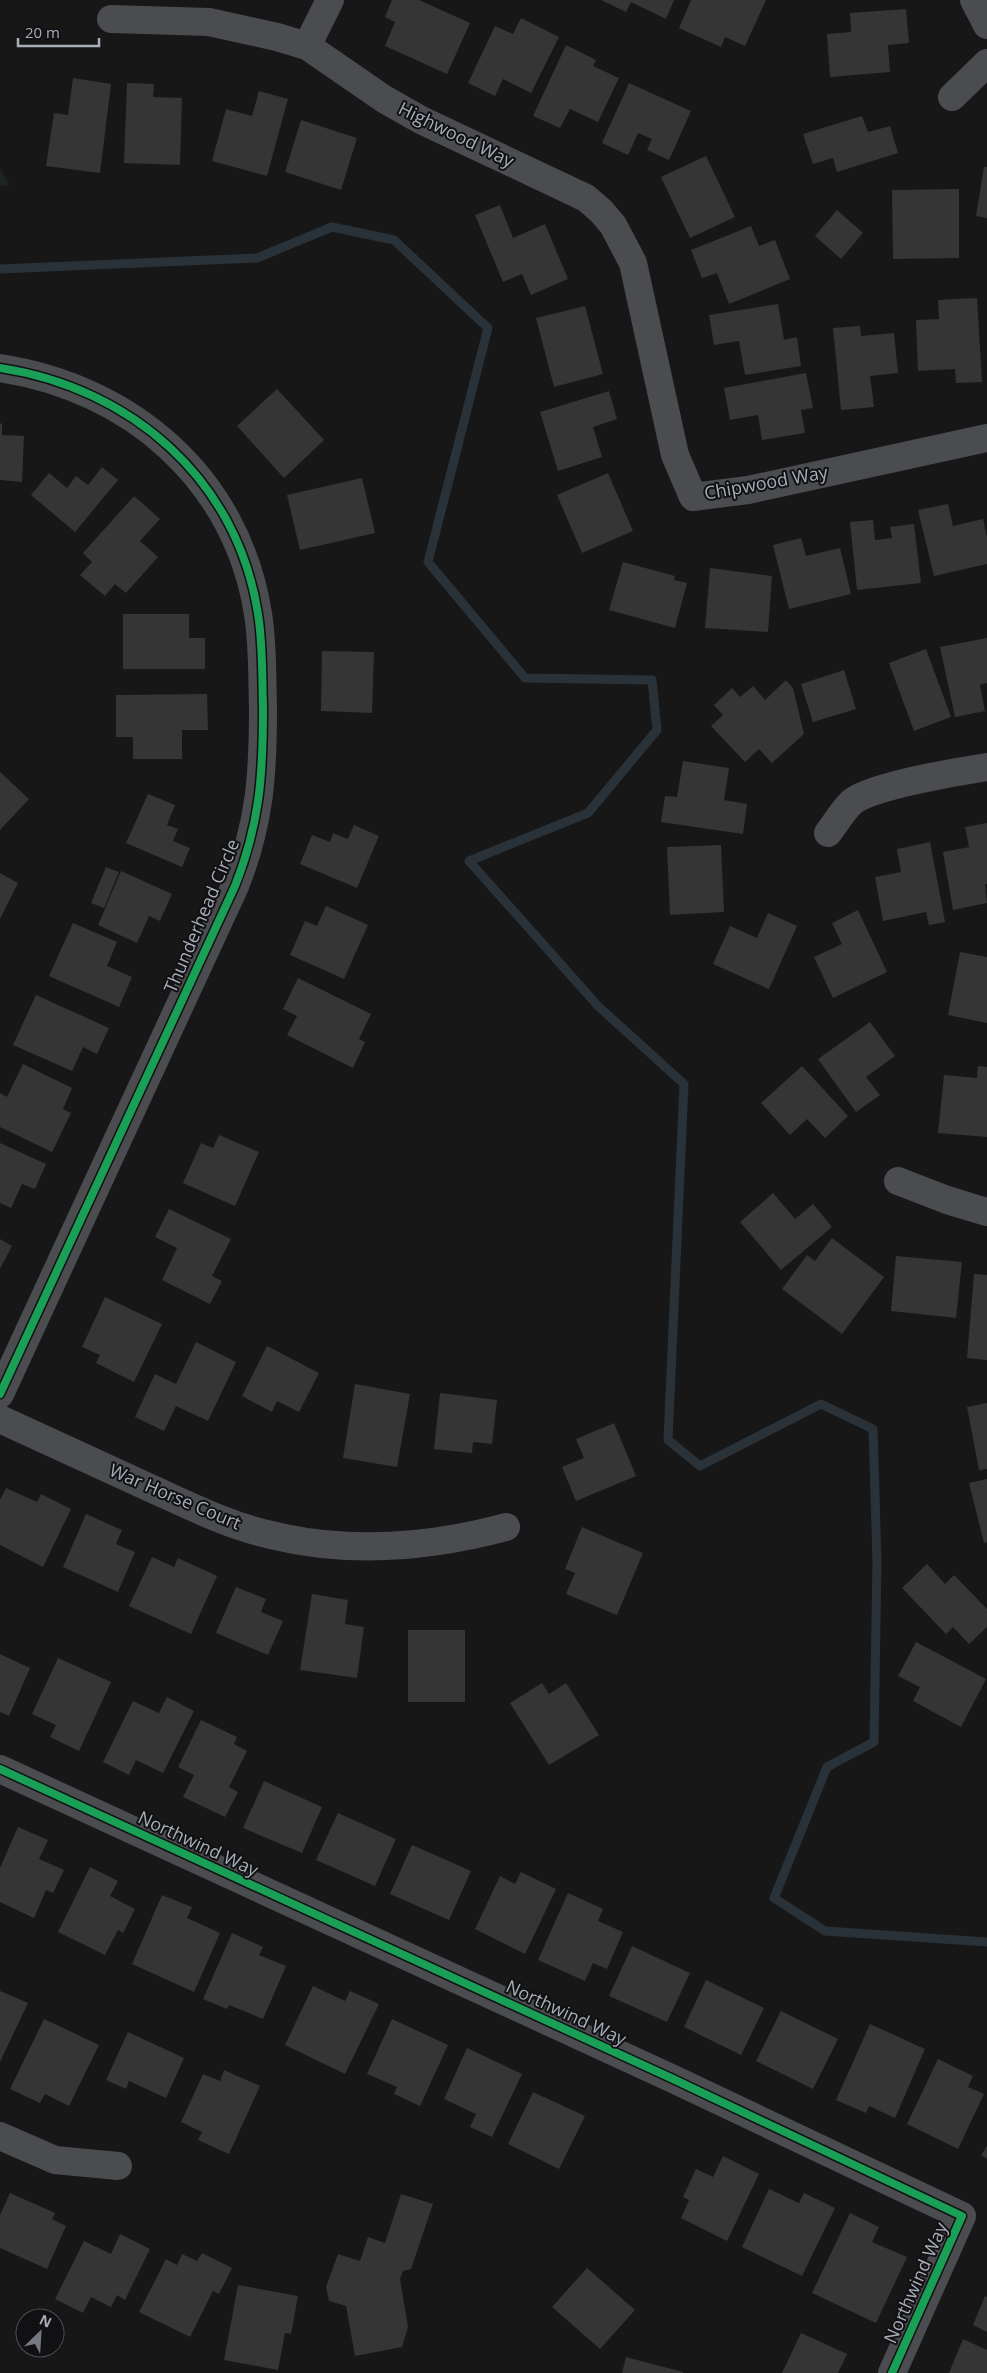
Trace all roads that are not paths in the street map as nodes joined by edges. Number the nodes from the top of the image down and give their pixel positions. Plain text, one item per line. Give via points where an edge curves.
1 (330, 0) edge
2 (974, 0) edge
3 (111, 19) dead end
4 (987, 26) edge
5 (307, 46) junction
6 (987, 62) edge
7 (952, 97) dead end
8 (633, 263) joint
9 (0, 368) edge
10 (987, 438) edge
11 (987, 767) edge
12 (828, 833) dead end
13 (898, 1180) dead end
14 (987, 1212) edge
15 (0, 1394) edge
16 (0, 1419) edge
17 (506, 1527) dead end
18 (0, 1769) edge
19 (0, 2136) edge
20 (118, 2166) dead end
21 (892, 2373) edge

1 - 5 street
2 - 4 street
3 - 5 street via 209,22 277,36
5 - 8 street, Highwood Way via 384,99 421,120 586,198 613,226
6 - 7 street
8 - 10 street, Chipwood Way via 676,454 693,496 748,490
9 - 15 street, Thunderhead Circle via 75,386 125,412 168,445 202,483 239,545 250,578 260,632 263,736 260,794 255,828 245,860
11 - 12 street via 866,794 852,802
13 - 14 street
16 - 17 street, War Horse Court via 220,1520 270,1535 322,1545 381,1548 433,1543
18 - 21 street, Northwind Way via 671,2078 962,2216
19 - 20 street via 55,2160

